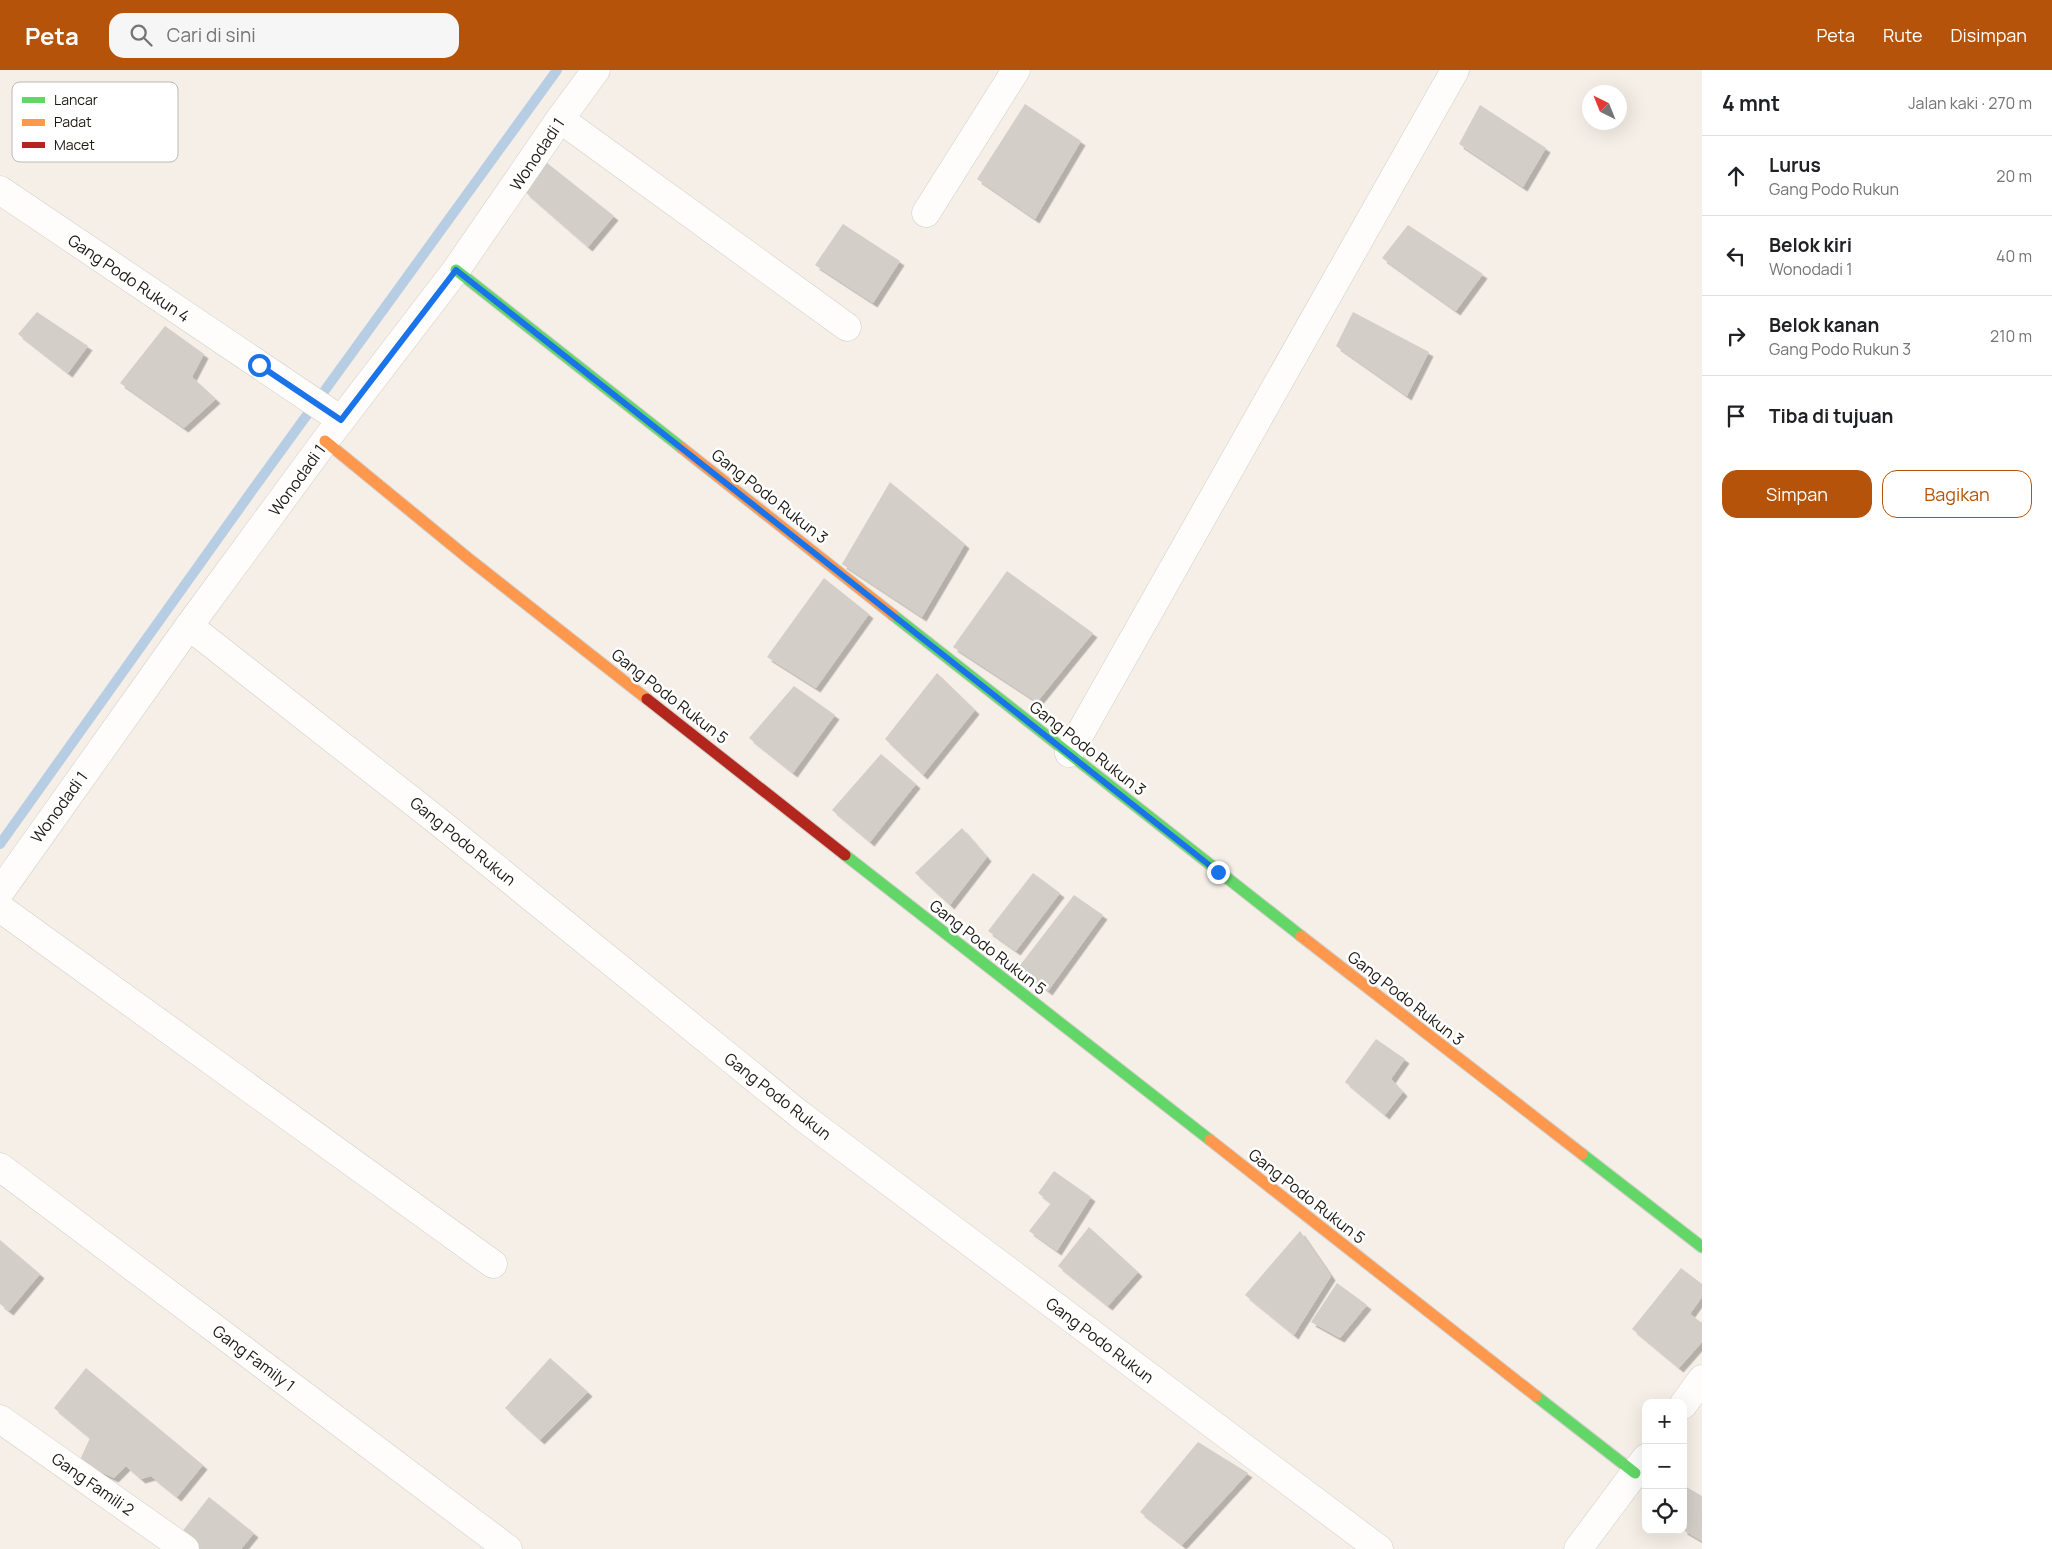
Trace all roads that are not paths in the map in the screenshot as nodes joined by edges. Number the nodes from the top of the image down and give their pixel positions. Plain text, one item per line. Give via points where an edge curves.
1 (596, 70) edge
2 (1016, 70) edge
3 (1455, 70) edge
4 (560, 119) junction
5 (0, 190) edge
6 (926, 213) dead end
7 (456, 270) junction
8 (847, 327) dead end
9 (335, 427) junction
10 (189, 626) junction
11 (1069, 753) junction
12 (5, 877) edge
13 (0, 908) edge
14 (0, 1167) edge
15 (1702, 1247) edge
16 (493, 1264) dead end
17 (1702, 1379) edge
18 (1687, 1400) edge
19 (0, 1419) edge
20 (1640, 1466) edge
21 (184, 1549) edge
22 (508, 1549) edge
23 (1379, 1549) edge
24 (1578, 1549) edge

1 - 4 street, Wonodadi 1
2 - 6 street
3 - 11 street
4 - 7 street, Wonodadi 1
4 - 8 street
5 - 9 street, Gang Podo Rukun 4 via 259,365
7 - 9 street, Wonodadi 1
7 - 11 street, Gang Podo Rukun 3
9 - 10 street, Wonodadi 1
9 - 20 street, Gang Podo Rukun 5 via 476,565 891,892
10 - 12 street, Wonodadi 1
10 - 23 street, Gang Podo Rukun via 439,822 798,1114
11 - 15 street, Gang Podo Rukun 3
13 - 16 street
14 - 22 street, Gang Family 1
17 - 18 street
19 - 21 street, Gang Famili 2
20 - 24 street

